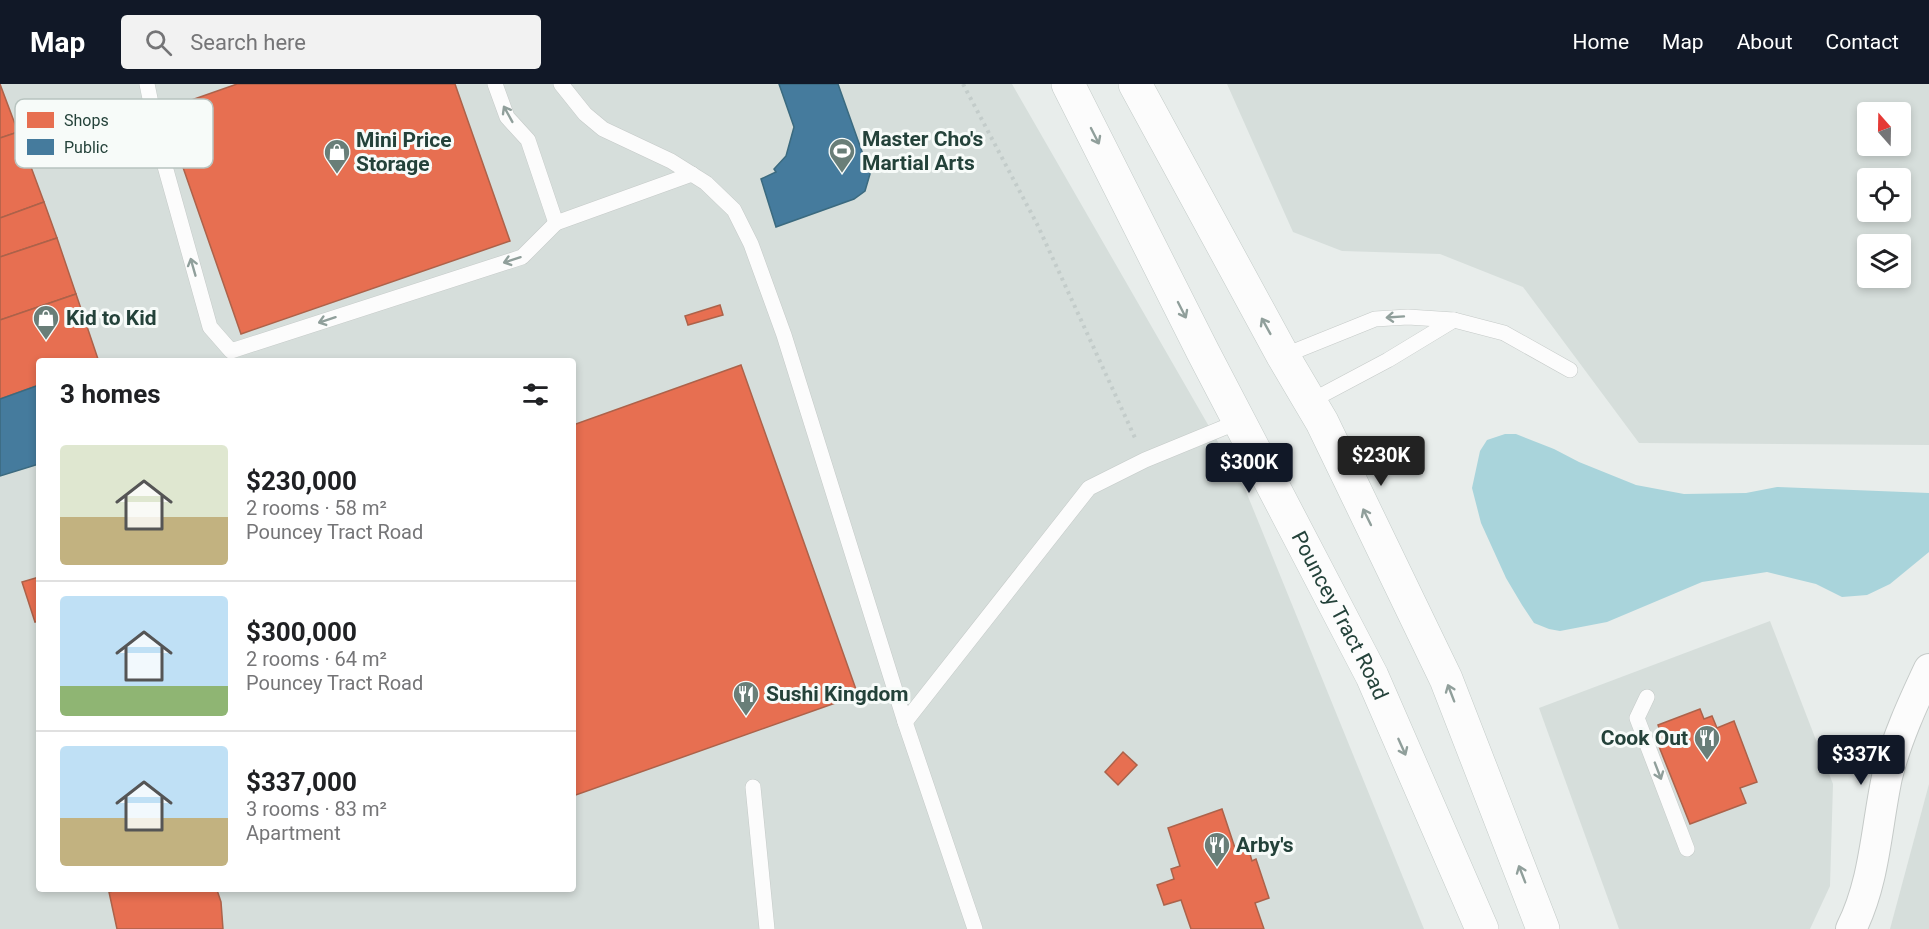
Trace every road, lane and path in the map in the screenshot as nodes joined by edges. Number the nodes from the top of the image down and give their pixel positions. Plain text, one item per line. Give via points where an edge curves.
1 (147, 84) edge
2 (495, 84) edge
3 (561, 84) edge
4 (963, 84) edge
5 (1068, 84) edge
6 (1135, 84) edge
7 (150, 99) edge
8 (165, 168) edge
9 (692, 174) junction
10 (556, 223) junction
11 (1454, 320) junction
12 (1283, 356) junction
13 (1570, 370) dead end
14 (1309, 402) junction
15 (1240, 422) junction
16 (1145, 460) junction
17 (1929, 669) edge
18 (1647, 697) dead end
19 (905, 722) junction
20 (753, 787) dead end
21 (1687, 849) dead end
22 (767, 929) edge
23 (975, 929) edge
24 (1482, 929) edge
25 (1543, 929) edge
26 (1851, 929) edge

7 -> 1 lane
10 -> 2 lane via 528,140 507,117
3 - 9 lane via 603,129
4 - 16 path via 1037,224
5 -> 15 main road, Pouncey Tract Road
12 -> 6 main road
10 -> 8 lane via 522,257 231,351 210,327
9 - 10 lane
9 - 19 lane via 734,210 751,244 784,335
11 -> 12 lane via 1375,319
11 - 13 lane via 1504,333
11 - 14 lane
12 - 14 main road
25 -> 14 main road via 1446,679
15 - 16 lane
15 -> 24 main road, Pouncey Tract Road via 1372,676
16 - 19 lane via 1089,489 1074,503
17 - 26 street via 1887,776 1874,860 1861,909
18 -> 21 lane via 1637,718
19 - 23 lane
20 - 22 lane

